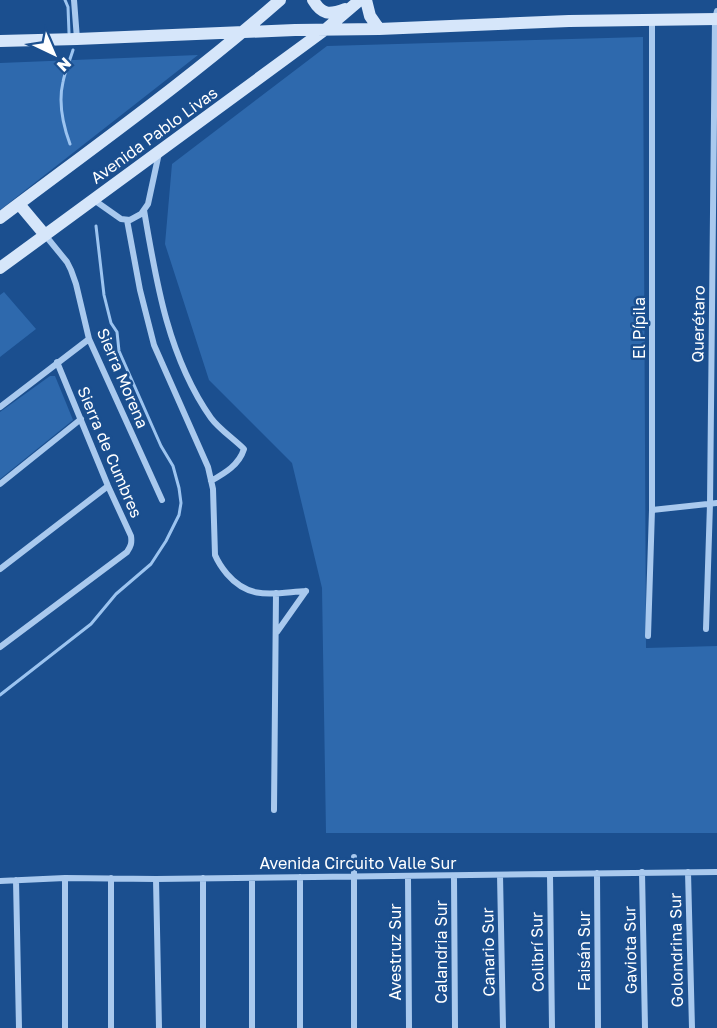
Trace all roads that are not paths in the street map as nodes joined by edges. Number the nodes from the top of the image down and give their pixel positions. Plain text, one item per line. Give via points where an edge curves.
1 (74, 0) edge
2 (280, 0) edge
3 (313, 0) edge
4 (366, 0) edge
5 (356, 3) edge
6 (716, 16) edge
7 (652, 20) junction
8 (326, 29) junction
9 (379, 29) junction
10 (244, 31) junction
11 (77, 39) junction
12 (0, 41) edge
13 (160, 151) junction
14 (94, 200) junction
15 (19, 204) junction
16 (144, 210) junction
17 (0, 218) edge
18 (127, 220) junction
19 (45, 235) junction
20 (1, 267) edge
21 (89, 339) junction
22 (57, 362) junction
23 (0, 407) edge
24 (81, 420) junction
25 (211, 481) junction
26 (0, 484) edge
27 (108, 486) junction
28 (162, 500) dead end
29 (714, 504) edge
30 (652, 510) junction
31 (0, 569) edge
32 (276, 593) junction
33 (706, 629) dead end
34 (276, 633) junction
35 (648, 636) dead end
36 (0, 647) edge
37 (274, 810) dead end
38 (354, 857) dead end
39 (642, 872) junction
40 (688, 872) junction
41 (717, 872) edge
42 (597, 873) junction
43 (500, 875) junction
44 (550, 875) junction
45 (354, 876) junction
46 (408, 876) junction
47 (454, 876) junction
48 (300, 877) junction
49 (64, 878) junction
50 (111, 878) junction
51 (203, 878) junction
52 (252, 878) junction
53 (156, 879) junction
54 (16, 880) junction
55 (0, 881) edge
56 (19, 1028) edge
57 (65, 1028) edge
58 (111, 1028) edge
59 (159, 1028) edge
60 (203, 1028) edge
61 (252, 1028) edge
62 (300, 1028) edge
63 (354, 1028) edge
64 (408, 1028) edge
65 (455, 1028) edge
66 (503, 1028) edge
67 (552, 1028) edge
68 (598, 1028) edge
69 (645, 1028) edge
70 (692, 1028) edge

1 - 11 street
2 - 10 main road, Avenida Pablo Livas
3 - 5 main road via 329,14
4 - 9 main road
5 - 8 main road, Avenida Pablo Livas
6 - 7 main road
6 - 29 street, Querétaro
7 - 9 main road
7 - 30 street, El Pípila
8 - 9 main road
8 - 10 main road
8 - 13 main road, Avenida Pablo Livas
10 - 11 main road
10 - 15 main road, Avenida Pablo Livas
11 - 12 main road
13 - 14 main road, Avenida Pablo Livas
13 - 16 street
14 - 18 street
14 - 19 main road, Avenida Pablo Livas
15 - 17 main road, Avenida Pablo Livas
15 - 19 main road
16 - 18 street
16 - 25 street via 157,288 191,386 212,420 244,449 231,469
18 - 25 street via 154,345
19 - 20 main road, Avenida Pablo Livas
19 - 21 street, Sierra Morena via 71,270
21 - 22 street
21 - 28 street, Sierra Morena
22 - 23 street
22 - 24 street, Sierra de Cumbres
24 - 26 street
24 - 27 street, Sierra de Cumbres
25 - 32 street via 218,562 234,583 247,591
27 - 31 street
27 - 36 street, Sierra de Cumbres via 132,536 127,552
29 - 30 street
29 - 33 street, Querétaro
30 - 35 street, El Pípila
32 - 34 street
32 - 34 street via 306,591
34 - 37 street
38 - 45 street
39 - 40 street, Avenida Circuito Valle Sur
39 - 42 street, Avenida Circuito Valle Sur
39 - 69 street, Gaviota Sur
40 - 41 street, Avenida Circuito Valle Sur
40 - 70 street, Golondrina Sur
42 - 44 street, Avenida Circuito Valle Sur
42 - 68 street, Faisán Sur
43 - 44 street, Avenida Circuito Valle Sur
43 - 47 street, Avenida Circuito Valle Sur
43 - 66 street, Canario Sur
44 - 67 street, Colibrí Sur
45 - 46 street, Avenida Circuito Valle Sur
45 - 48 street, Avenida Circuito Valle Sur
45 - 63 street
46 - 47 street, Avenida Circuito Valle Sur
46 - 64 street, Avestruz Sur
47 - 65 street, Calandria Sur
48 - 52 street, Avenida Circuito Valle Sur
48 - 62 street
49 - 50 street, Avenida Circuito Valle Sur
49 - 54 street, Avenida Circuito Valle Sur
49 - 57 street
50 - 53 street, Avenida Circuito Valle Sur
50 - 58 street
51 - 52 street, Avenida Circuito Valle Sur
51 - 53 street, Avenida Circuito Valle Sur
51 - 60 street
52 - 61 street
53 - 59 street
54 - 55 street, Avenida Circuito Valle Sur
54 - 56 street

